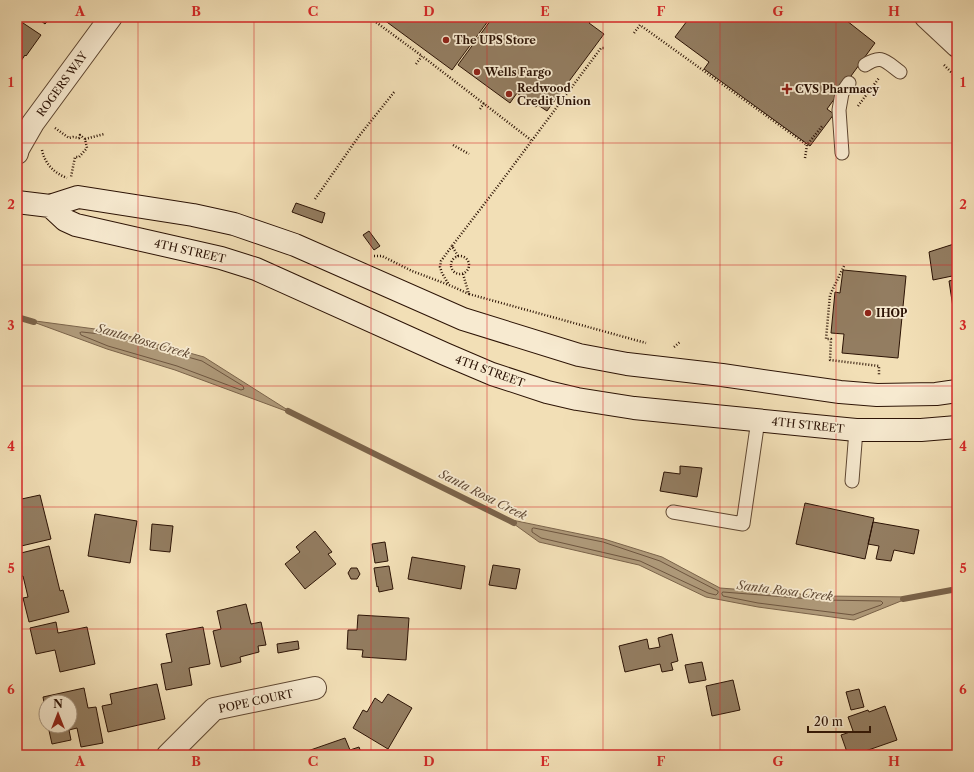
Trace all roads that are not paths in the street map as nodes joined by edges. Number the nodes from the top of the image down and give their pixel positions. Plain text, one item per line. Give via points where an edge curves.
1 (111, 17) edge
2 (926, 17) edge
3 (951, 32) edge
4 (865, 65) dead end
5 (900, 72) dead end
6 (849, 83) dead end
7 (17, 150) edge
8 (842, 153) dead end
9 (17, 194) edge
10 (17, 202) edge
11 (50, 206) junction
12 (957, 391) edge
13 (758, 420) junction
14 (957, 427) edge
15 (856, 430) junction
16 (852, 481) dead end
17 (673, 512) dead end
18 (315, 688) dead end
19 (168, 755) edge

1 - 7 main road, ROGERS WAY via 33,123
2 - 3 main road
4 - 5 lane via 874,59 883,60
6 - 8 lane via 842,93 839,110
9 - 10 main road
10 - 11 main road
11 - 12 main road via 78,196 193,214 234,224 295,245 464,319 578,355 627,364 840,392 878,395
11 - 13 main road, 4TH STREET via 65,220 76,225 221,258 256,269 492,374 547,392 634,408
13 - 15 main road, 4TH STREET
13 - 17 lane via 743,524
14 - 15 main road, 4TH STREET
15 - 16 lane
18 - 19 main road, POPE COURT via 214,709

